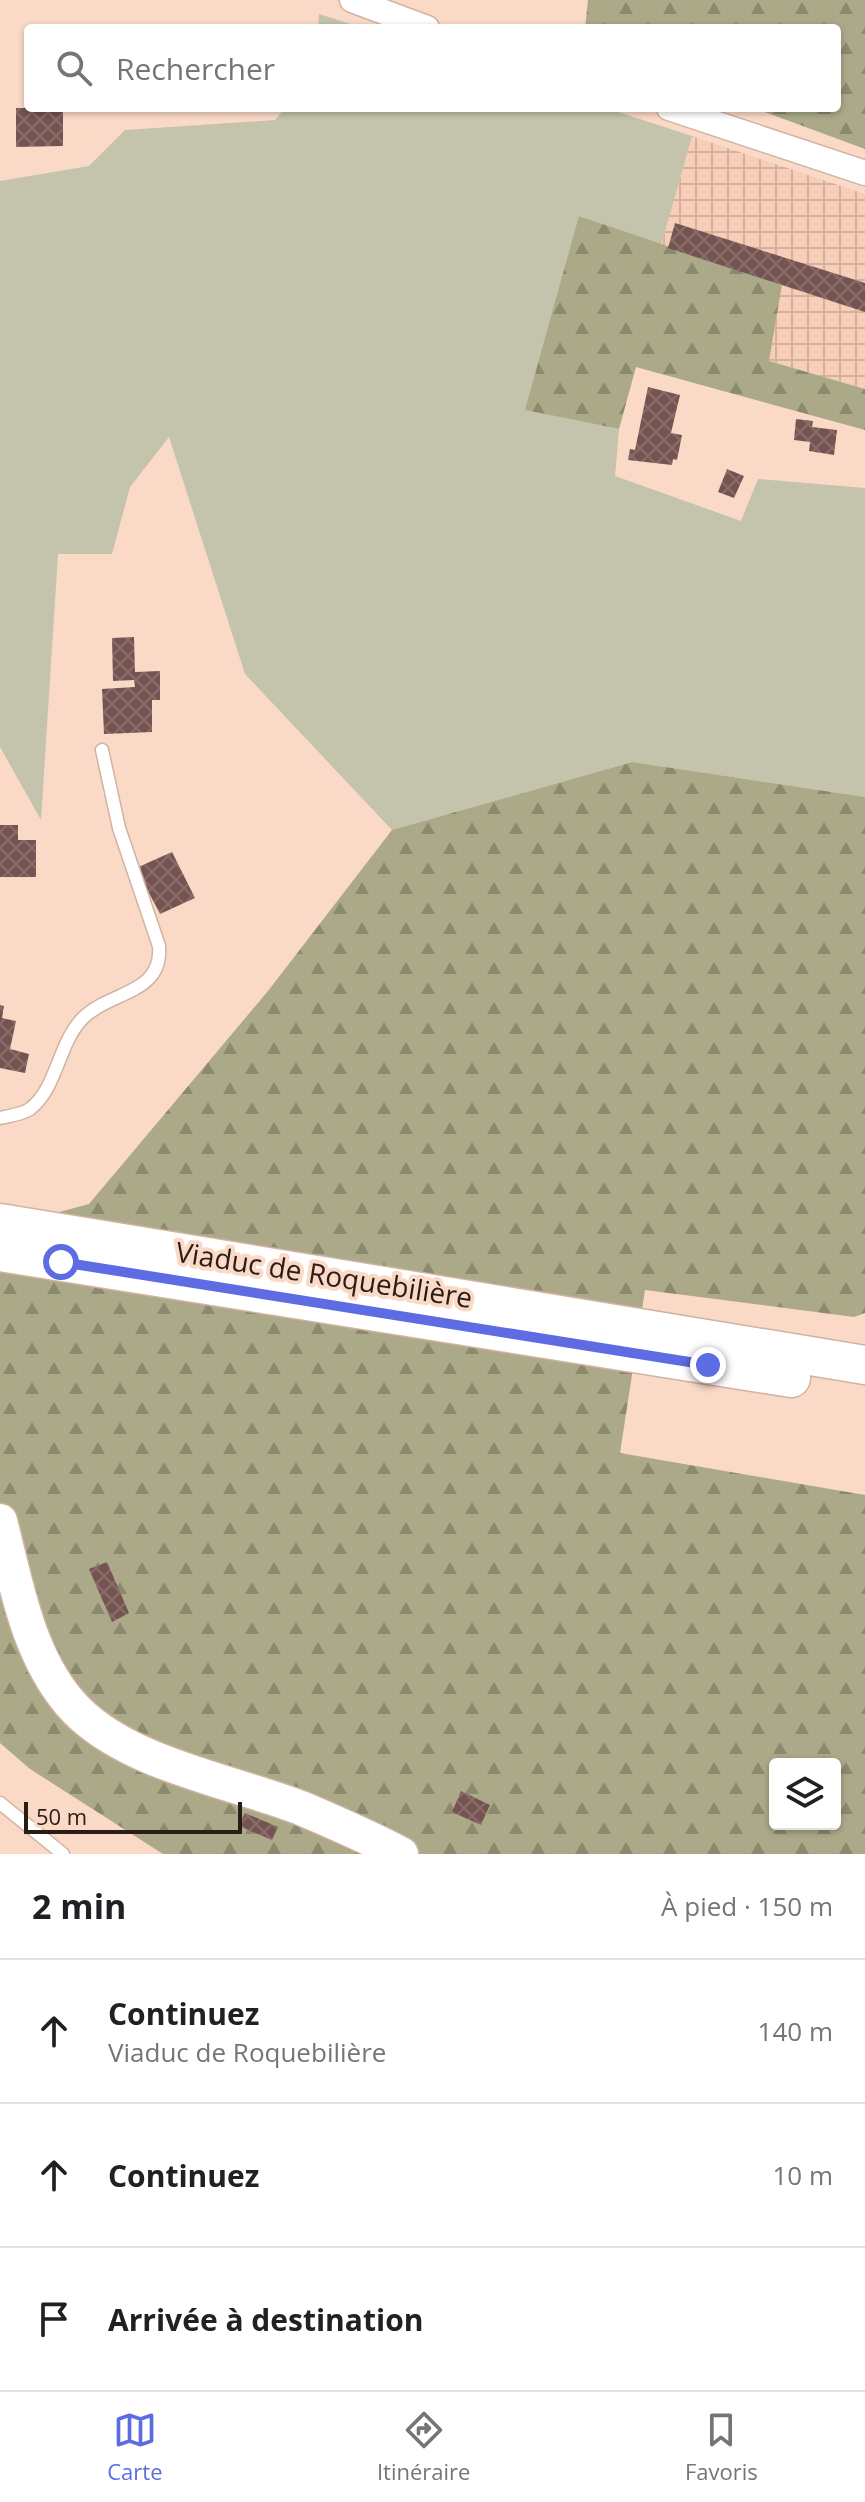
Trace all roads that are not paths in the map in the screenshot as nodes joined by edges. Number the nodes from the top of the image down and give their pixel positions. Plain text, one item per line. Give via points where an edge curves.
1 (352, 0) edge
2 (416, 24) edge
3 (681, 112) edge
4 (865, 173) edge
5 (102, 750) dead end
6 (0, 1118) edge
7 (0, 1223) edge
8 (0, 1252) edge
9 (646, 1341) junction
10 (865, 1365) edge
11 (865, 1389) edge
12 (0, 1521) edge
13 (0, 1803) edge
14 (63, 1854) edge
15 (401, 1854) edge

1 - 2 street
3 - 4 street
5 - 6 lane via 119,828 161,960 147,984 84,1017 29,1110
7 - 9 main road, Viaduc de Roquebilière
8 - 9 main road, Viaduc de Roquebilière
9 - 10 main road
9 - 11 main road
12 - 15 street via 29,1629 45,1666 70,1703 93,1724 130,1747 300,1808
13 - 14 lane

